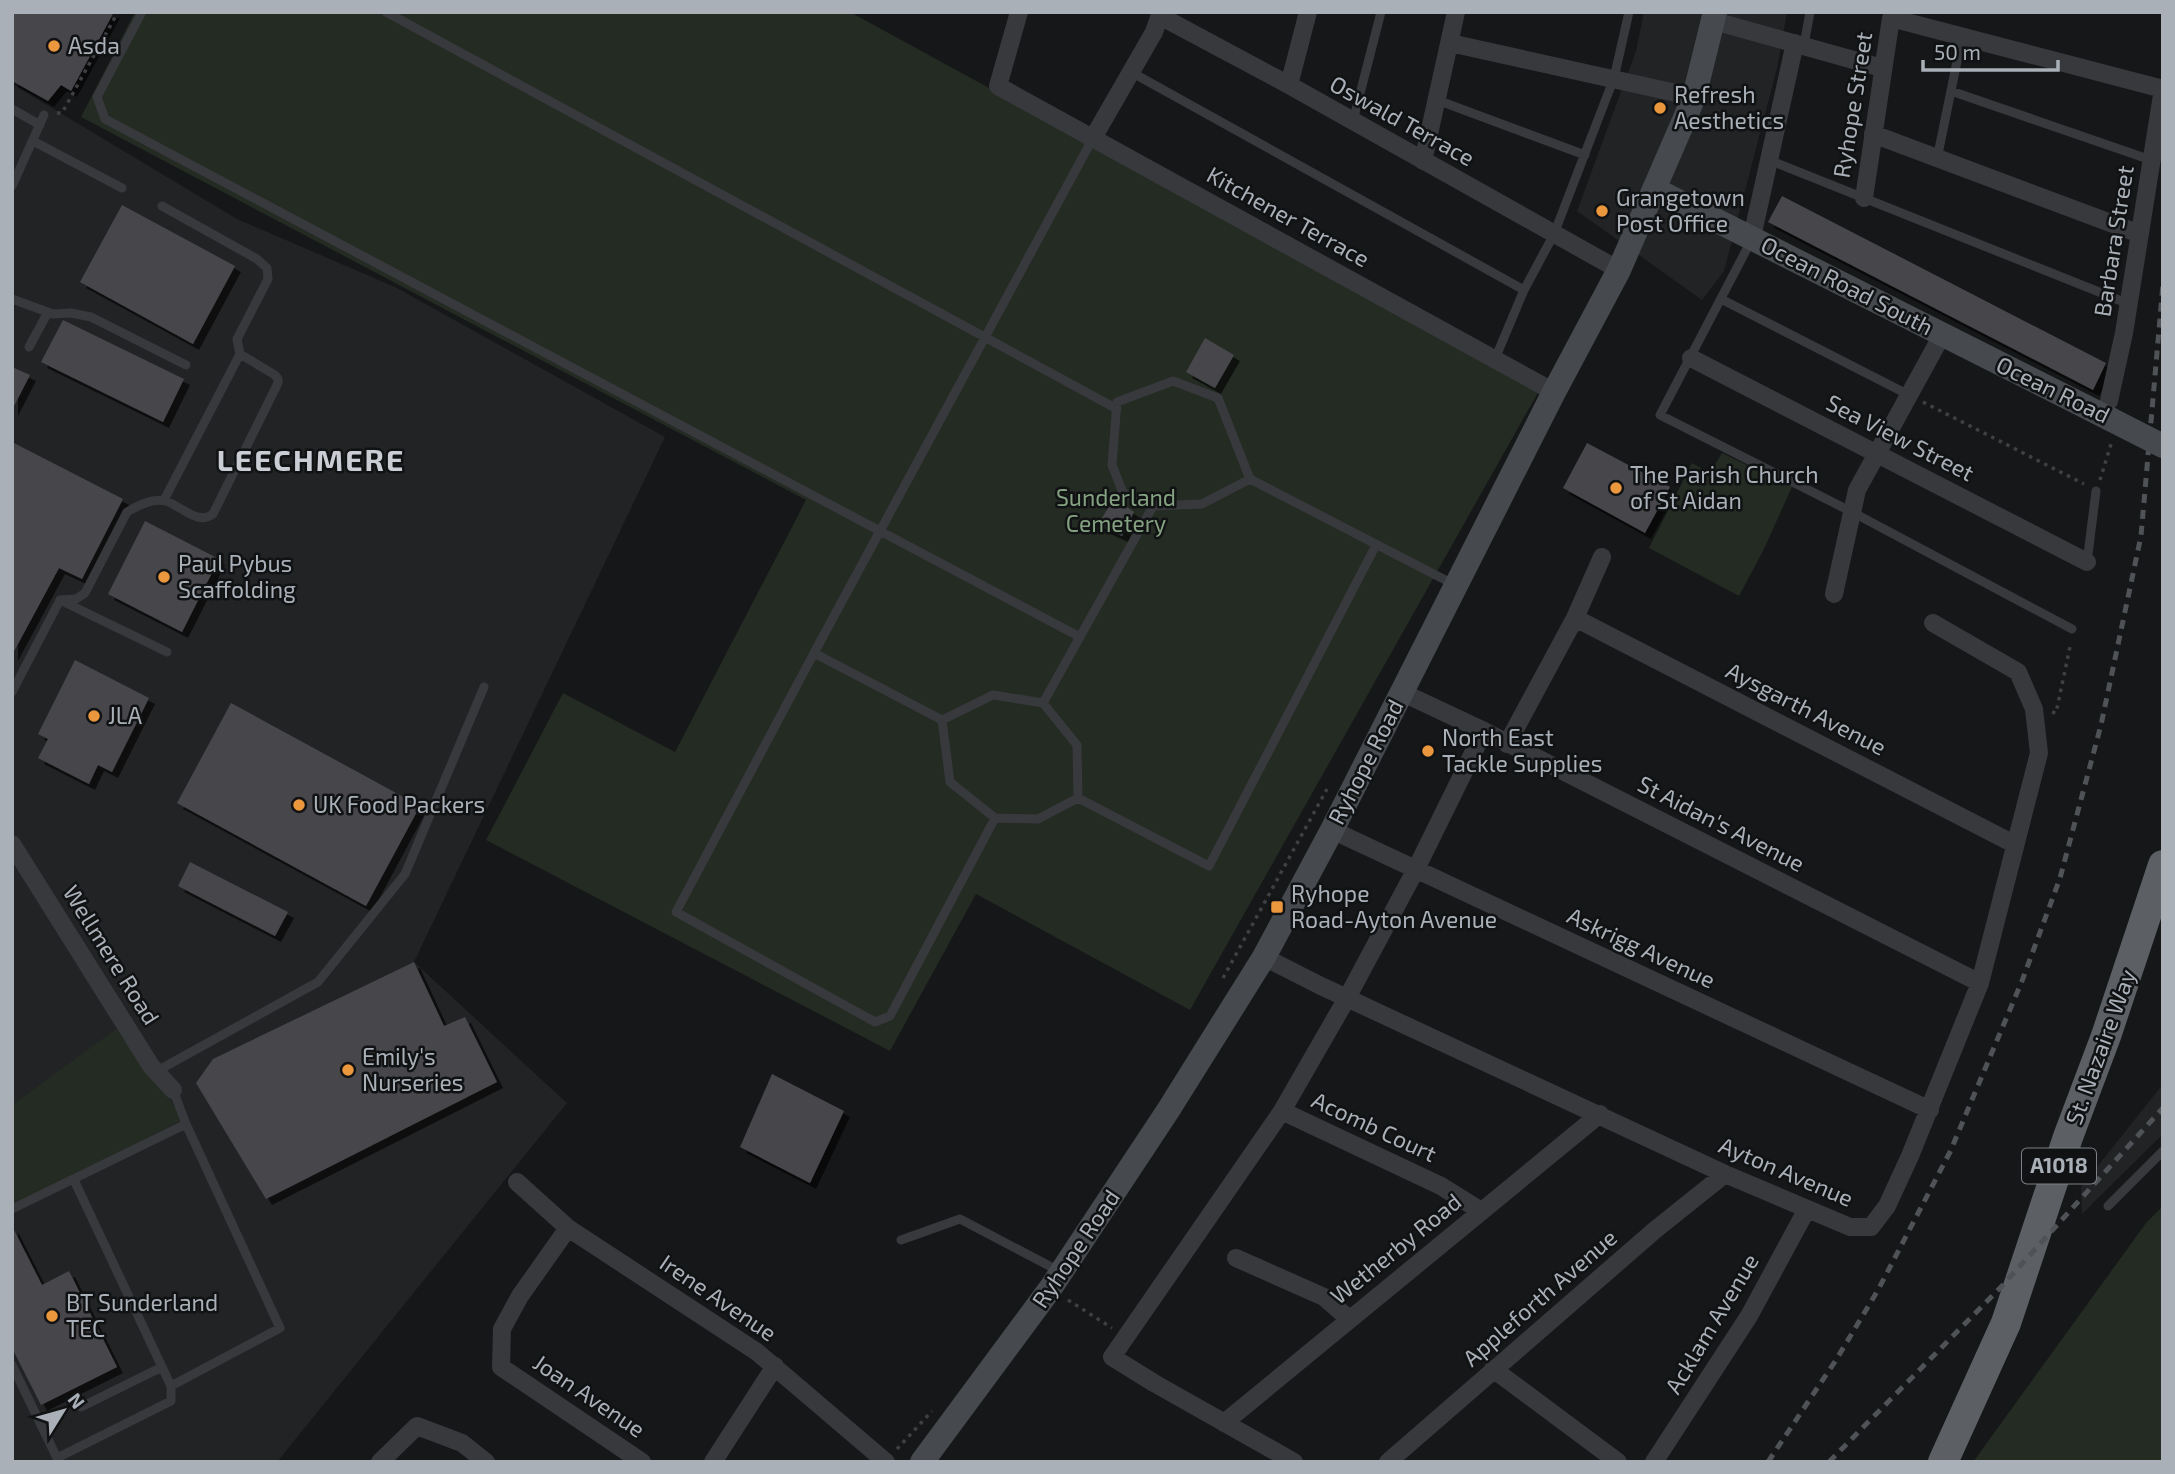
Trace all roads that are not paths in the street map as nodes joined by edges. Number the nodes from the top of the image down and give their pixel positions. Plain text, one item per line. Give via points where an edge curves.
1 (142, 12) edge
2 (386, 12) edge
3 (1019, 12) edge
4 (1308, 12) edge
5 (1381, 12) edge
6 (1456, 12) edge
7 (1629, 12) edge
8 (1810, 12) edge
9 (1160, 14) edge
10 (1714, 17) edge
11 (1962, 37) junction
12 (1450, 43) junction
13 (1799, 44) junction
14 (1882, 68) junction
15 (1131, 72) junction
16 (1614, 78) junction
17 (1289, 85) junction
18 (2163, 89) edge
19 (1951, 91) junction
20 (1694, 97) junction
21 (1437, 100) junction
22 (12, 109) edge
23 (44, 115) road end
24 (1353, 121) junction
25 (40, 125) junction
26 (1873, 134) junction
27 (1093, 138) junction
28 (33, 141) junction
29 (1585, 155) junction
30 (1937, 159) junction
31 (1769, 160) junction
32 (2151, 160) junction
33 (1423, 161) junction
34 (12, 186) edge
35 (122, 188) dead end
36 (1654, 189) junction
37 (1864, 198) junction
38 (162, 206) dead end
39 (1554, 234) junction
40 (2140, 234) junction
41 (1752, 237) junction
42 (1619, 270) junction
43 (1524, 290) junction
44 (12, 299) edge
45 (1721, 299) junction
46 (2129, 304) junction
47 (48, 312) junction
48 (1942, 335) junction
49 (986, 338) junction
50 (29, 347) dead end
51 (240, 354) junction
52 (1691, 358) junction
53 (1494, 359) junction
54 (186, 365) dead end
55 (1554, 391) junction
56 (1909, 395) junction
57 (1116, 409) junction
58 (2109, 412) junction
59 (2163, 446) edge
60 (1877, 454) junction
61 (1250, 479) junction
62 (2096, 491) road end
63 (164, 500) junction
64 (1153, 506) junction
65 (1852, 512) junction
66 (880, 531) junction
67 (1377, 545) junction
68 (1602, 557) dead end
69 (2087, 562) joint
70 (1456, 585) junction
71 (1834, 594) dead end
72 (60, 600) junction
73 (1575, 618) junction
74 (1933, 623) dead end
75 (2072, 629) road end
76 (1080, 637) junction
77 (167, 652) dead end
78 (814, 653) junction
79 (484, 687) dead end
80 (12, 692) edge
81 (1401, 692) junction
82 (1043, 703) junction
83 (943, 720) junction
84 (1484, 732) junction
85 (1507, 744) junction
86 (1079, 798) junction
87 (995, 818) junction
88 (1332, 830) junction
89 (12, 844) edge
90 (2014, 844) junction
91 (2163, 865) edge
92 (1415, 870) junction
93 (1264, 957) junction
94 (1980, 983) junction
95 (1347, 998) junction
96 (157, 1071) junction
97 (173, 1090) joint
98 (1930, 1110) junction
99 (1282, 1111) junction
100 (1600, 1114) junction
101 (186, 1124) junction
102 (2163, 1151) edge
103 (1725, 1174) junction
104 (74, 1180) junction
105 (517, 1182) dead end
106 (2108, 1206) dead end
107 (12, 1209) edge
108 (1807, 1209) junction
109 (1481, 1211) junction
110 (568, 1228) junction
111 (901, 1240) dead end
112 (1236, 1258) dead end
113 (1056, 1280) junction
114 (1349, 1319) junction
115 (12, 1365) edge
116 (775, 1366) junction
117 (162, 1367) junction
118 (1493, 1369) junction
119 (171, 1386) junction
120 (82, 1407) dead end
121 (1224, 1423) junction
122 (890, 1457) edge
123 (380, 1462) edge
124 (486, 1462) edge
125 (642, 1462) edge
126 (713, 1462) edge
127 (922, 1462) edge
128 (1294, 1462) edge
129 (1388, 1462) edge
130 (1618, 1462) edge
131 (1654, 1462) edge
132 (1943, 1462) edge

1 - 66 lane via 97,97 105,119
2 - 49 lane
3 - 27 street, Kitchener Terrace via 998,86
4 - 17 street
5 - 24 lane
6 - 12 street
7 - 16 lane
8 - 13 lane
9 - 15 street
9 - 17 street, Oswald Terrace
10 - 13 street
10 - 20 main road, Ryhope Road
11 - 14 street, Ryhope Street via 1891,18
11 - 18 street
11 - 19 lane
12 - 16 street
12 - 21 street
13 - 14 street
13 - 31 street
14 - 26 street, Ryhope Street
15 - 27 street
15 - 43 lane
16 - 20 street
16 - 29 lane
17 - 24 street, Oswald Terrace
18 - 32 street, Barbara Street
19 - 30 lane
19 - 32 lane
20 - 36 main road, Ryhope Road
21 - 29 lane
21 - 33 street
22 - 25 lane
23 - 25 lane
24 - 33 street, Oswald Terrace
25 - 28 lane
26 - 30 street
26 - 37 street, Ryhope Street
27 - 49 lane
27 - 53 street, Kitchener Terrace
28 - 34 lane
28 - 35 lane
29 - 39 lane
30 - 40 street
31 - 37 lane
31 - 41 street
32 - 40 street, Barbara Street
33 - 39 street, Oswald Terrace
36 - 41 main road
36 - 42 main road, Ryhope Road
37 - 46 lane
38 - 51 lane via 267,268 268,279 237,339
39 - 42 street, Oswald Terrace
39 - 43 lane
40 - 46 street, Barbara Street
41 - 45 lane
41 - 48 main road, Ocean Road South
42 - 55 main road, Ryhope Road
43 - 53 lane
44 - 47 lane
45 - 52 lane
45 - 56 lane
46 - 58 street, Barbara Street
47 - 50 lane
47 - 54 lane via 91,317
48 - 56 street
48 - 58 main road, Ocean Road
49 - 57 lane
49 - 66 lane
51 - 63 lane
51 - 63 lane via 275,375 278,383 213,514 200,519
52 - 60 street, Sea View Street
52 - 65 lane via 1660,415
53 - 55 street, Kitchener Terrace
55 - 70 main road, Ryhope Road
56 - 60 street
57 - 61 lane via 1117,402 1173,381 1218,398
57 - 64 lane via 1112,465 1123,493
58 - 59 main road, Ocean Road, bridge
60 - 65 street via 1857,490
60 - 69 street, Sea View Street
61 - 64 lane via 1202,504
61 - 67 lane
62 - 69 lane
63 - 72 lane via 127,512 85,593
64 - 76 lane
65 - 71 street
65 - 75 lane
66 - 76 lane
66 - 78 lane
67 - 70 lane
67 - 86 lane via 1209,866
68 - 73 street
70 - 81 main road, Ryhope Road
72 - 77 lane
72 - 80 lane
73 - 85 street
73 - 90 street, Aysgarth Avenue
74 - 90 street, Ayton Avenue via 2018,672 2034,709 2039,753
76 - 82 lane
78 - 83 lane
78 - 87 lane via 676,912 875,1022 890,1016
79 - 96 lane via 405,874 318,982
81 - 84 street, St Aidan's Avenue
81 - 88 main road, Ryhope Road
82 - 83 lane via 993,695
82 - 86 lane via 1077,744
83 - 87 lane via 950,782
84 - 85 street, St Aidan's Avenue
84 - 92 street
85 - 94 street, St Aidan's Avenue
86 - 87 lane via 1038,819
88 - 92 street, Askrigg Avenue
88 - 93 main road, Ryhope Road
89 - 96 street, Wellmere Road
90 - 94 street, Ayton Avenue
91 - 132 highway, St. Nazaire Way / A1018 via 2006,1323
92 - 95 street
92 - 98 street, Askrigg Avenue
93 - 95 street, Ayton Avenue
93 - 113 main road, Ryhope Road
94 - 98 street, Ayton Avenue
95 - 99 street
95 - 100 street, Ayton Avenue
96 - 97 street, Wellmere Road
97 - 101 lane
98 - 108 street, Ayton Avenue via 1887,1206 1871,1227 1850,1227
99 - 109 street, Acomb Court via 1441,1186
99 - 121 street via 1112,1357
100 - 103 street, Ayton Avenue
100 - 109 street, Wetherby Road
101 - 104 lane
101 - 119 lane via 280,1328
102 - 106 lane
103 - 108 street, Ayton Avenue
103 - 118 street, Appleforth Avenue
104 - 107 lane
104 - 117 lane
105 - 110 street, Irene Avenue
108 - 131 street, Acklam Avenue via 1749,1316
109 - 114 street, Wetherby Road
110 - 116 street, Irene Avenue
110 - 125 street, Joan Avenue via 502,1329 501,1367
111 - 113 lane via 960,1219
112 - 114 street via 1324,1297
113 - 127 main road, Ryhope Road
114 - 121 street, Wetherby Road
115 - 119 lane via 57,1458 171,1401
116 - 122 street, Irene Avenue
116 - 126 street
117 - 119 lane
117 - 120 lane
118 - 129 street, Appleforth Avenue
118 - 130 street
121 - 128 street
123 - 124 street via 417,1426 462,1443

